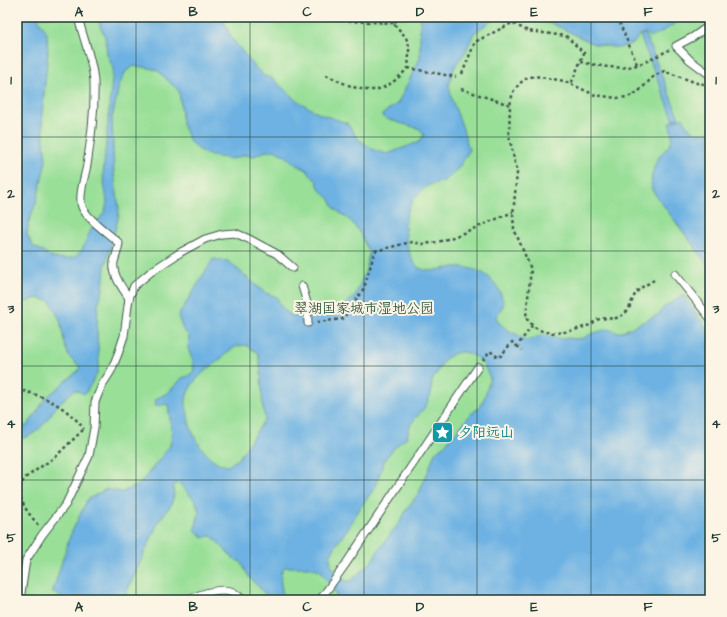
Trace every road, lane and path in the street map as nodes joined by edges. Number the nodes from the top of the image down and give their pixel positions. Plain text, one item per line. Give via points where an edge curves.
1 (78, 17) edge
2 (344, 17) edge
3 (401, 17) edge
4 (617, 17) edge
5 (393, 23) junction
6 (710, 25) edge
7 (676, 46) junction
8 (581, 62) junction
9 (637, 64) junction
10 (408, 68) junction
11 (462, 74) dead end
12 (326, 75) dead end
13 (710, 75) edge
14 (456, 77) dead end
15 (571, 84) junction
16 (706, 84) dead end
17 (461, 89) dead end
18 (510, 105) junction
19 (513, 212) junction
20 (293, 268) dead end
21 (676, 274) dead end
22 (654, 280) dead end
23 (302, 286) dead end
24 (129, 298) junction
25 (710, 318) edge
26 (308, 323) joint
27 (532, 326) junction
28 (517, 346) junction
29 (522, 350) dead end
30 (478, 367) joint
31 (17, 390) edge
32 (84, 429) junction
33 (92, 440) junction
34 (44, 533) junction
35 (20, 600) edge
36 (186, 600) edge
37 (243, 600) edge
38 (320, 600) edge

1 - 24 lane via 94,81 94,110 82,206 92,219 119,243 114,263 115,274
2 - 5 path via 348,21
3 - 5 path
4 - 9 path
5 - 10 path via 408,39
6 - 7 lane
7 - 9 path
7 - 13 lane
8 - 9 path via 621,68
8 - 11 path via 584,53 566,36 528,31 512,23 475,42
8 - 15 path
10 - 12 path via 385,87 372,90 352,87
10 - 14 path
15 - 16 path via 595,94 617,98 634,95 654,76 664,71
15 - 18 path via 535,76 527,78 513,92
17 - 18 path
18 - 19 path via 509,135 517,173
19 - 26 path via 438,242 410,242 375,251 364,288 343,319
19 - 27 path via 514,229 531,269 526,317
20 - 24 lane via 277,254 249,239 235,233 222,234 205,239 152,271 134,286
21 - 25 lane
22 - 27 path via 636,293 629,309 620,316 598,319 586,327 556,334
23 - 26 lane via 307,303
24 - 33 lane via 124,336 111,372 95,402
27 - 28 path
28 - 29 path
28 - 30 path via 512,342 499,358 490,351
30 - 38 lane
31 - 32 path via 61,407
32 - 33 path
32 - 34 path via 55,457 22,482 22,503
33 - 34 lane via 89,456 66,504
34 - 35 lane via 26,560
36 - 37 lane via 222,590 232,591

